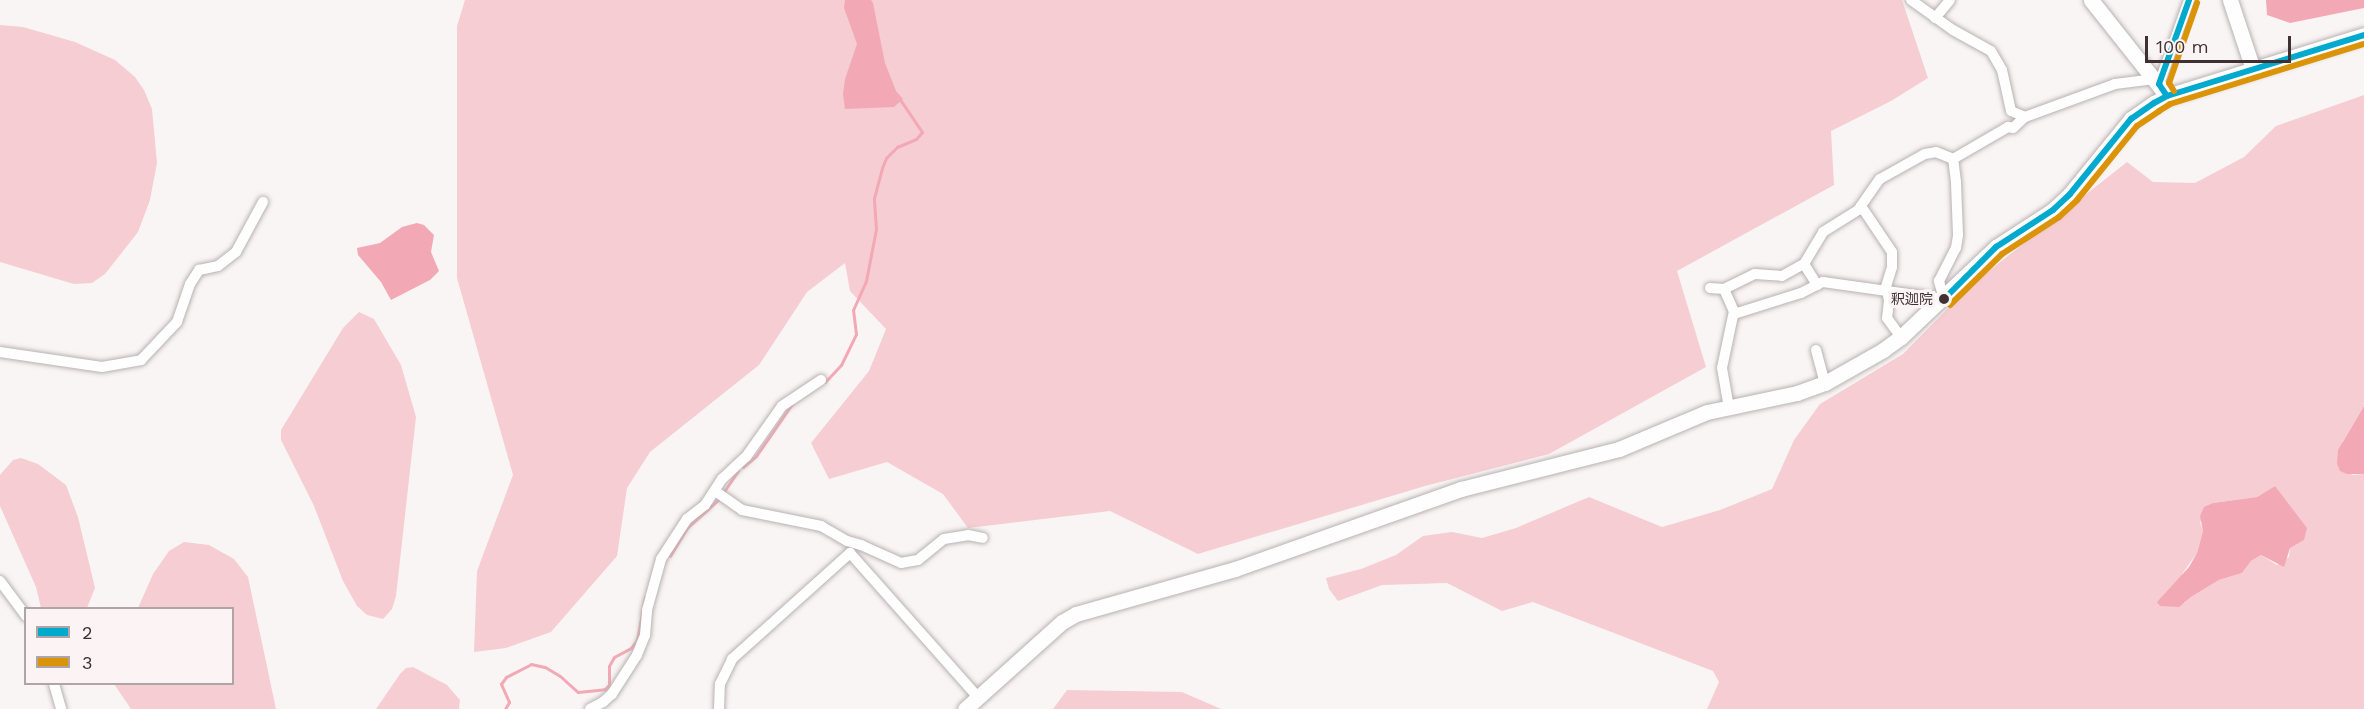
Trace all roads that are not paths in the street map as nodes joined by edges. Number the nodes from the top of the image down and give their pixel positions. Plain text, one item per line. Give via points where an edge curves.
1 (1911, 0) edge
2 (1950, 0) edge
3 (2091, 0) edge
4 (2189, 0) edge
5 (2230, 0) edge
6 (1935, 18) junction
7 (2364, 34) edge
8 (2253, 69) junction
9 (2160, 86) junction
10 (2012, 111) junction
11 (2025, 117) junction
12 (2008, 127) junction
13 (1953, 159) junction
14 (263, 201) dead end
15 (1861, 206) junction
16 (1804, 264) junction
17 (1817, 285) junction
18 (1710, 288) dead end
19 (1724, 289) junction
20 (1888, 292) junction
21 (1944, 299) junction
22 (1734, 314) junction
23 (1901, 337) junction
24 (1816, 350) dead end
25 (0, 352) edge
26 (821, 380) dead end
27 (1825, 383) junction
28 (1729, 408) junction
29 (716, 491) junction
30 (983, 538) dead end
31 (847, 541) junction
32 (850, 553) junction
33 (0, 581) edge
34 (24, 613) edge
35 (54, 685) edge
36 (978, 697) junction
37 (61, 709) edge
38 (590, 709) edge
39 (719, 709) edge
40 (965, 709) edge

1 - 6 street
2 - 6 street
3 - 9 street
4 - 9 street
5 - 8 street
6 - 10 street via 1998,58
7 - 8 street
8 - 9 street
9 - 11 street via 2115,84
9 - 21 street via 2070,194 2053,210 1996,247
10 - 11 street
10 - 12 street
11 - 12 street via 2013,128
12 - 13 street
13 - 15 street via 1936,152 1918,157 1880,179
13 - 21 street via 1958,235 1956,248 1939,281
14 - 25 street via 236,252 226,262 200,270 190,284 177,322 141,360 102,367
15 - 16 street via 1823,232
15 - 20 street via 1892,252
16 - 17 street
16 - 19 street via 1782,276 1755,274
17 - 20 street via 1823,282
17 - 22 street
18 - 19 street
19 - 22 street
20 - 21 street
20 - 23 street via 1887,318
21 - 23 street
22 - 28 street via 1722,368
23 - 27 street
24 - 27 street
26 - 29 street via 782,406
27 - 28 street
28 - 36 street via 1707,412 1619,449 1461,489 1235,569 1076,614
29 - 31 street via 742,510 821,526
29 - 38 street via 687,519 661,559 637,655 612,694
30 - 31 street via 968,535 944,539 910,564
31 - 32 street
32 - 36 street
32 - 39 street via 732,659 720,684
33 - 34 street
35 - 37 street
36 - 40 street

